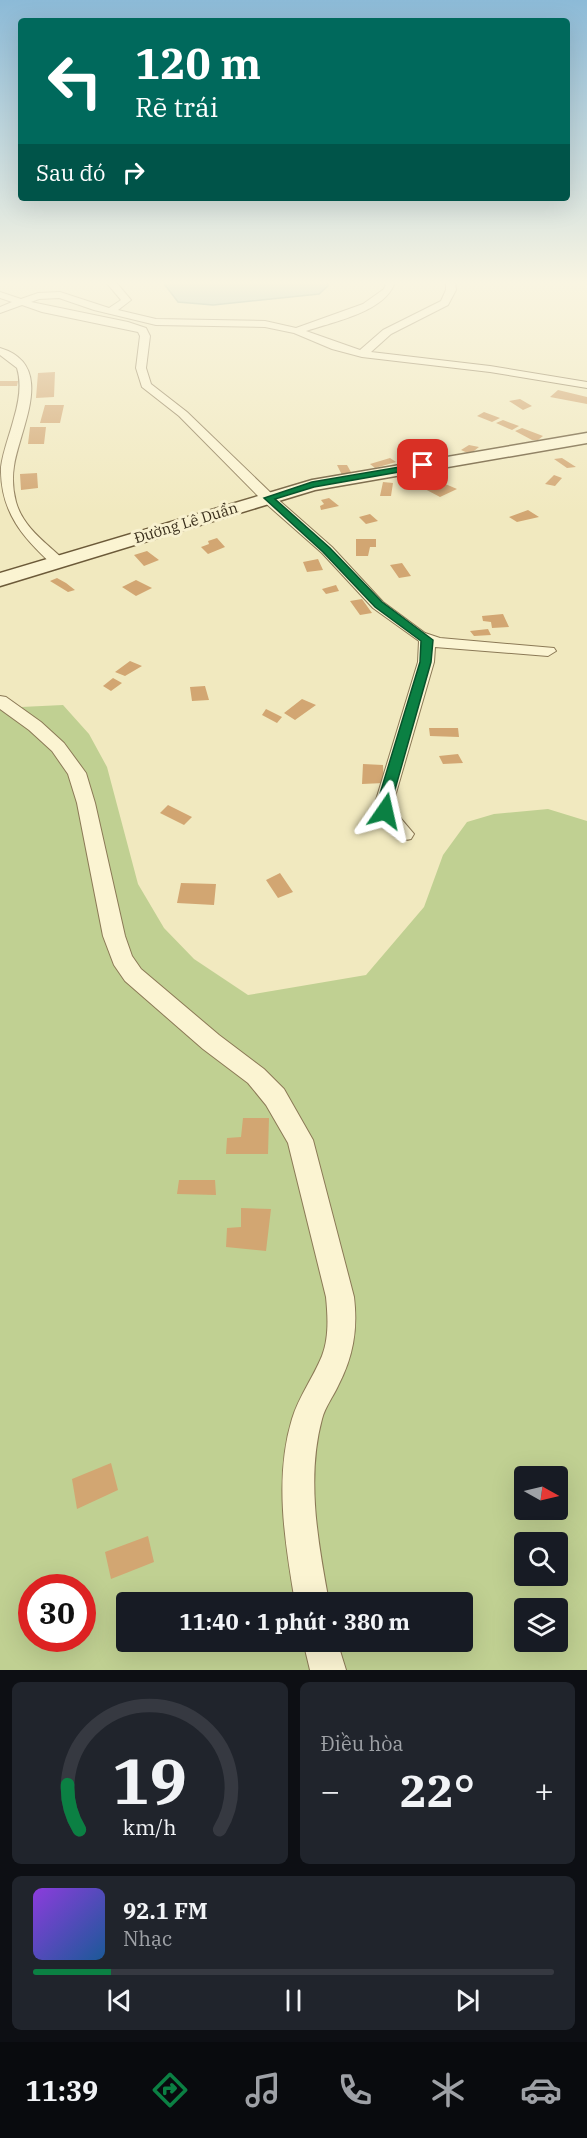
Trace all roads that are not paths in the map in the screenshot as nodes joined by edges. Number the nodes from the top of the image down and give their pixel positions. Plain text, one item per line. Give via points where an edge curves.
1 (10, 359) edge
2 (142, 359) edge
3 (406, 359) edge
4 (587, 386) edge
5 (587, 438) edge
6 (268, 498) junction
7 (58, 562) junction
8 (0, 580) edge
9 (427, 640) junction
10 (548, 651) dead end
11 (0, 700) edge
12 (404, 834) dead end
13 (310, 1592) edge
14 (323, 1652) edge
15 (328, 1670) edge

1 - 7 street via 22,368 25,392 8,462 7,495 24,530
2 - 6 street via 146,385 183,414
3 - 4 street
5 - 6 main road, Đường Lê Duẩn via 312,485
6 - 7 main road, Đường Lê Duẩn
6 - 9 street via 327,550 378,605
7 - 8 main road, Đường Lê Duẩn
9 - 10 street
9 - 12 street via 426,662 385,800 388,818
11 - 13 street via 58,747 77,773 122,959 133,975 256,1076 275,1097 300,1140 343,1320 342,1339 333,1365 315,1395 306,1421 301,1454 300,1527
14 - 15 street

